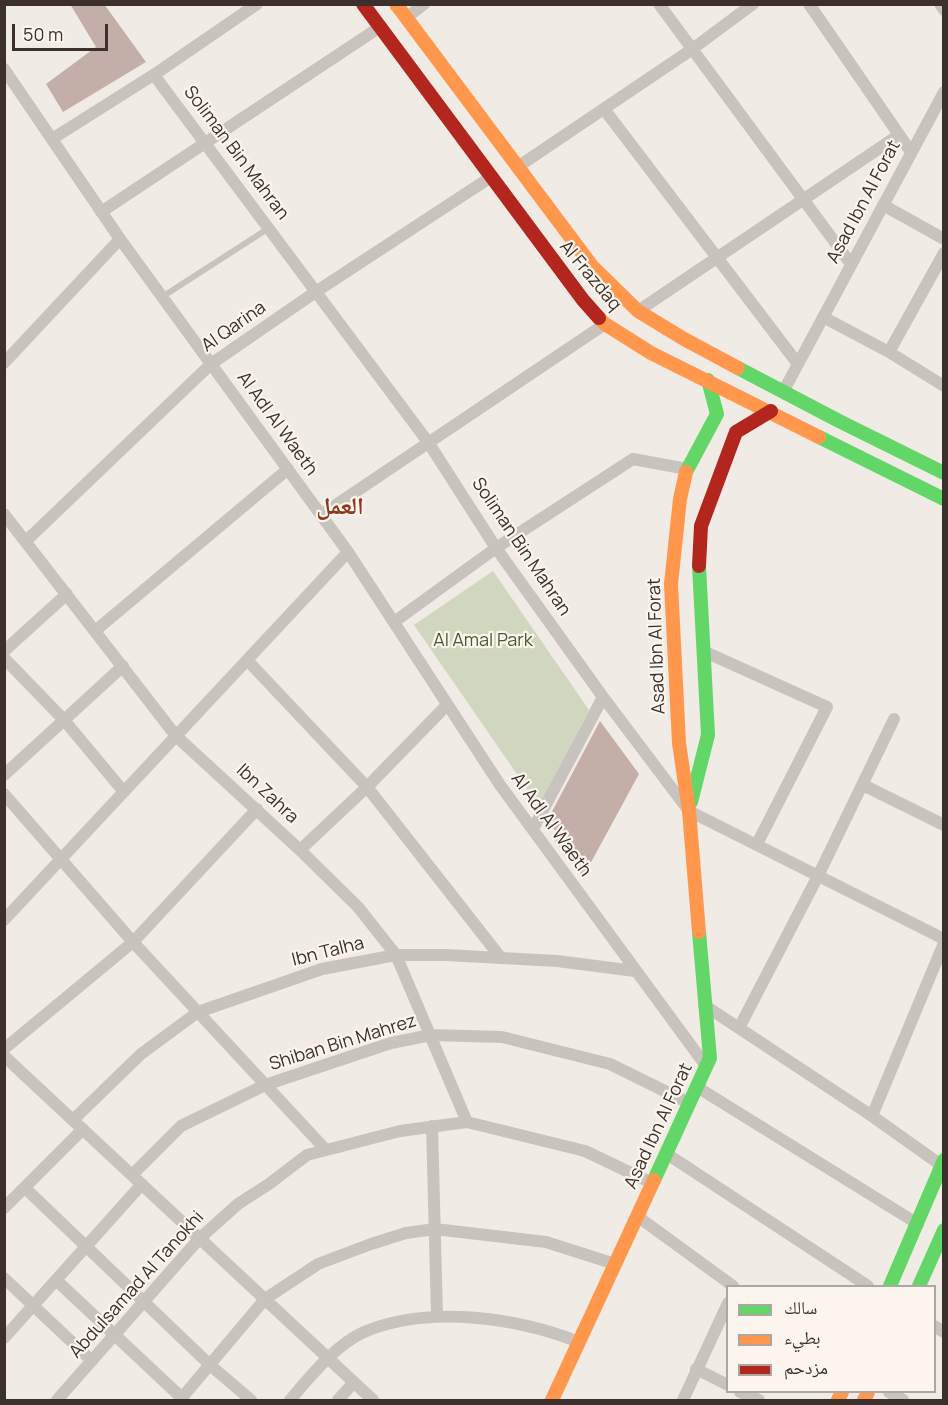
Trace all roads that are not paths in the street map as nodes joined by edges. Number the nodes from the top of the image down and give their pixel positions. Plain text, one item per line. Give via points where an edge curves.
1 (257, 4) edge
2 (363, 4) edge
3 (396, 4) edge
4 (424, 4) edge
5 (658, 4) edge
6 (753, 4) edge
7 (810, 4) edge
8 (940, 4) edge
9 (944, 10) edge
10 (406, 18) junction
11 (380, 27) junction
12 (691, 50) junction
13 (4, 69) edge
14 (154, 75) junction
15 (942, 97) edge
16 (604, 109) junction
17 (899, 135) junction
18 (52, 139) junction
19 (206, 143) junction
20 (911, 152) junction
21 (519, 166) junction
22 (490, 177) junction
23 (804, 199) junction
24 (883, 205) junction
25 (101, 212) junction
26 (269, 228) junction
27 (120, 239) junction
28 (944, 239) edge
29 (944, 253) edge
30 (718, 257) junction
31 (851, 264) junction
32 (317, 291) junction
33 (162, 297) junction
34 (638, 311) junction
35 (823, 317) junction
36 (605, 324) junction
37 (889, 352) junction
38 (6, 358) edge
39 (211, 364) junction
40 (798, 364) junction
41 (708, 380) junction
42 (944, 386) edge
43 (783, 392) junction
44 (771, 411) junction
45 (428, 442) junction
46 (288, 469) junction
47 (687, 469) junction
48 (944, 473) edge
49 (944, 499) edge
50 (4, 514) edge
51 (321, 515) junction
52 (9, 529) edge
53 (26, 541) junction
54 (496, 548) junction
55 (348, 552) junction
56 (67, 594) junction
57 (394, 622) junction
58 (95, 631) junction
59 (4, 651) edge
60 (703, 651) junction
61 (4, 658) edge
62 (247, 660) junction
63 (123, 666) junction
64 (603, 697) junction
65 (447, 705) junction
66 (894, 719) dead end
67 (64, 720) junction
68 (176, 736) junction
69 (4, 775) edge
70 (863, 784) junction
71 (367, 787) junction
72 (124, 792) junction
73 (4, 794) edge
74 (257, 809) junction
75 (689, 811) junction
76 (944, 825) edge
77 (533, 829) junction
78 (757, 844) junction
79 (300, 850) junction
80 (62, 859) junction
81 (818, 876) junction
82 (4, 920) edge
83 (944, 941) edge
84 (132, 942) junction
85 (396, 956) junction
86 (501, 958) junction
87 (635, 970) junction
88 (704, 1005) junction
89 (198, 1012) junction
90 (740, 1028) junction
91 (431, 1035) junction
92 (4, 1049) edge
93 (7, 1063) edge
94 (706, 1066) junction
95 (265, 1085) junction
96 (697, 1087) junction
97 (689, 1103) junction
98 (872, 1116) junction
99 (73, 1120) junction
100 (467, 1122) junction
101 (432, 1126) junction
102 (83, 1129) junction
103 (325, 1149) junction
104 (667, 1154) junction
105 (942, 1162) edge
106 (132, 1175) junction
107 (652, 1183) junction
108 (142, 1184) junction
109 (25, 1188) junction
110 (4, 1208) edge
111 (637, 1216) junction
112 (918, 1224) junction
113 (435, 1229) junction
114 (944, 1230) edge
115 (199, 1239) junction
116 (86, 1246) junction
117 (615, 1264) junction
118 (4, 1278) edge
119 (56, 1280) junction
120 (729, 1285) edge
121 (865, 1285) edge
122 (891, 1285) edge
123 (920, 1285) edge
124 (265, 1299) junction
125 (145, 1303) junction
126 (34, 1305) junction
127 (726, 1307) edge
128 (436, 1316) junction
129 (114, 1335) junction
130 (4, 1338) edge
131 (579, 1342) junction
132 (328, 1358) junction
133 (93, 1360) junction
134 (210, 1365) junction
135 (696, 1370) junction
136 (354, 1382) junction
137 (726, 1384) edge
138 (742, 1393) edge
139 (181, 1399) edge
140 (57, 1401) edge
141 (251, 1401) edge
142 (290, 1401) edge
143 (338, 1401) edge
144 (373, 1401) edge
145 (552, 1401) edge
146 (683, 1401) edge
147 (759, 1401) edge

1 - 14 street
2 - 11 street, Al Frazdaq
3 - 10 street, Al Frazdaq
4 - 10 street
5 - 12 street
6 - 12 street
7 - 17 street
8 - 9 street
10 - 21 street, Al Frazdaq
11 - 19 street
11 - 22 street, Al Frazdaq
12 - 16 street
12 - 23 street
13 - 18 street, Al Adl Al Waeth
14 - 18 street
14 - 19 street, Soliman Bin Mahran
15 - 20 street, Asad Ibn Al Forat
16 - 21 street
16 - 30 street
17 - 20 street
17 - 23 street
18 - 25 street, Al Adl Al Waeth
19 - 25 street
19 - 26 street, Soliman Bin Mahran
20 - 24 street, Asad Ibn Al Forat
21 - 34 street, Al Frazdaq via 592,266
22 - 32 street, Al Qarina
22 - 36 street, Al Frazdaq
23 - 30 street
23 - 31 street
24 - 28 street
24 - 31 street, Asad Ibn Al Forat
25 - 27 street, Al Adl Al Waeth
26 - 32 street, Soliman Bin Mahran
26 - 33 lane
27 - 33 street, Al Adl Al Waeth
27 - 38 street
29 - 37 street
30 - 34 street
30 - 40 street
31 - 35 street, Asad Ibn Al Forat
32 - 39 street, Al Qarina
32 - 45 street, Soliman Bin Mahran
33 - 39 street, Al Adl Al Waeth
34 - 43 street, Al Frazdaq
35 - 37 street
35 - 40 street, Asad Ibn Al Forat
36 - 41 street, Al Frazdaq via 651,353
36 - 45 street
37 - 42 street
39 - 46 street, Al Adl Al Waeth
39 - 53 street, Al Qarina
40 - 43 street, Asad Ibn Al Forat
41 - 44 street, Al Frazdaq
41 - 47 street, Asad Ibn Al Forat via 717,414
43 - 48 street, Al Frazdaq
44 - 49 street, Al Frazdaq
44 - 60 street, Asad Ibn Al Forat via 735,432 701,526
45 - 51 street
45 - 54 street, Soliman Bin Mahran
46 - 51 street, Al Adl Al Waeth
46 - 58 street
47 - 54 street via 633,459
47 - 75 street, Asad Ibn Al Forat via 670,584 679,743
50 - 52 street, Ibn Zahra
51 - 55 street, Al Adl Al Waeth
52 - 53 street, Ibn Zahra
53 - 56 street, Ibn Zahra
54 - 57 street
54 - 64 street, Soliman Bin Mahran
55 - 57 street, Al Adl Al Waeth
55 - 62 street
56 - 58 street, Ibn Zahra
56 - 59 street
57 - 65 street, Al Adl Al Waeth
58 - 63 street, Ibn Zahra
60 - 75 street, Asad Ibn Al Forat via 708,735
60 - 78 street via 827,707
61 - 67 street
62 - 68 street
62 - 71 street
63 - 67 street
63 - 68 street, Ibn Zahra
64 - 75 street, Soliman Bin Mahran
64 - 77 street
65 - 71 street
65 - 77 street, Al Adl Al Waeth
66 - 70 street
67 - 69 street
67 - 72 street
68 - 72 street
68 - 74 street, Ibn Zahra
70 - 76 street
70 - 81 street
71 - 79 street
71 - 86 street
72 - 80 street
73 - 80 street
74 - 79 street, Ibn Zahra
74 - 84 street
75 - 78 street, Soliman Bin Mahran
75 - 88 street, Asad Ibn Al Forat
77 - 87 street, Al Adl Al Waeth
78 - 81 street, Soliman Bin Mahran
79 - 85 street, Ibn Zahra via 358,907
80 - 82 street
80 - 84 street
81 - 83 street, Soliman Bin Mahran
81 - 90 street
83 - 98 street
84 - 89 street
84 - 92 street
85 - 86 street, Ibn Talha
85 - 89 street, Ibn Talha via 322,969
85 - 91 street, Ibn Zahra
86 - 87 street, Ibn Talha
87 - 94 street, Al Adl Al Waeth
88 - 90 street
88 - 94 street, Asad Ibn Al Forat via 710,1058
89 - 95 street
89 - 99 street, Ibn Talha via 141,1054
90 - 98 street
91 - 95 street, Shiban Bin Mahrez via 391,1043
91 - 97 street, Shiban Bin Mahrez via 502,1037 610,1064
91 - 100 street, Ibn Zahra
93 - 99 street
94 - 96 street, Asad Ibn Al Forat
95 - 103 street
95 - 106 street, Shiban Bin Mahrez via 181,1126
96 - 97 street, Asad Ibn Al Forat
96 - 112 street
97 - 104 street, Asad Ibn Al Forat
98 - 105 street
99 - 102 street
100 - 101 street, Abdulsamad Al Tanokhi
100 - 107 street, Abdulsamad Al Tanokhi via 585,1151
101 - 103 street, Abdulsamad Al Tanokhi
101 - 113 street
102 - 106 street
102 - 109 street
103 - 115 street, Abdulsamad Al Tanokhi via 307,1155 238,1204
104 - 107 street, Asad Ibn Al Forat
104 - 121 street
105 - 112 street
106 - 108 street
107 - 111 street, Asad Ibn Al Forat
108 - 115 street
108 - 116 street
109 - 110 street
109 - 116 street
111 - 117 street, Asad Ibn Al Forat
111 - 120 street
112 - 122 street
113 - 117 street via 546,1242
113 - 124 street via 379,1241 318,1264
113 - 128 street
114 - 123 street
115 - 124 street
115 - 125 street, Abdulsamad Al Tanokhi
116 - 119 street
116 - 125 street
117 - 131 street, Asad Ibn Al Forat
118 - 126 street
119 - 126 street
119 - 129 street
124 - 132 street
124 - 134 street
125 - 129 street, Abdulsamad Al Tanokhi
125 - 134 street
126 - 130 street
126 - 133 street
127 - 135 street
128 - 131 street via 503,1322 550,1331
128 - 132 street via 399,1321 362,1333
129 - 133 street, Abdulsamad Al Tanokhi
129 - 139 street
131 - 145 street, Asad Ibn Al Forat
132 - 136 street
132 - 142 street
133 - 140 street, Abdulsamad Al Tanokhi
134 - 139 street
134 - 141 street
135 - 137 street
135 - 146 street
136 - 143 street
136 - 144 street
138 - 147 street

